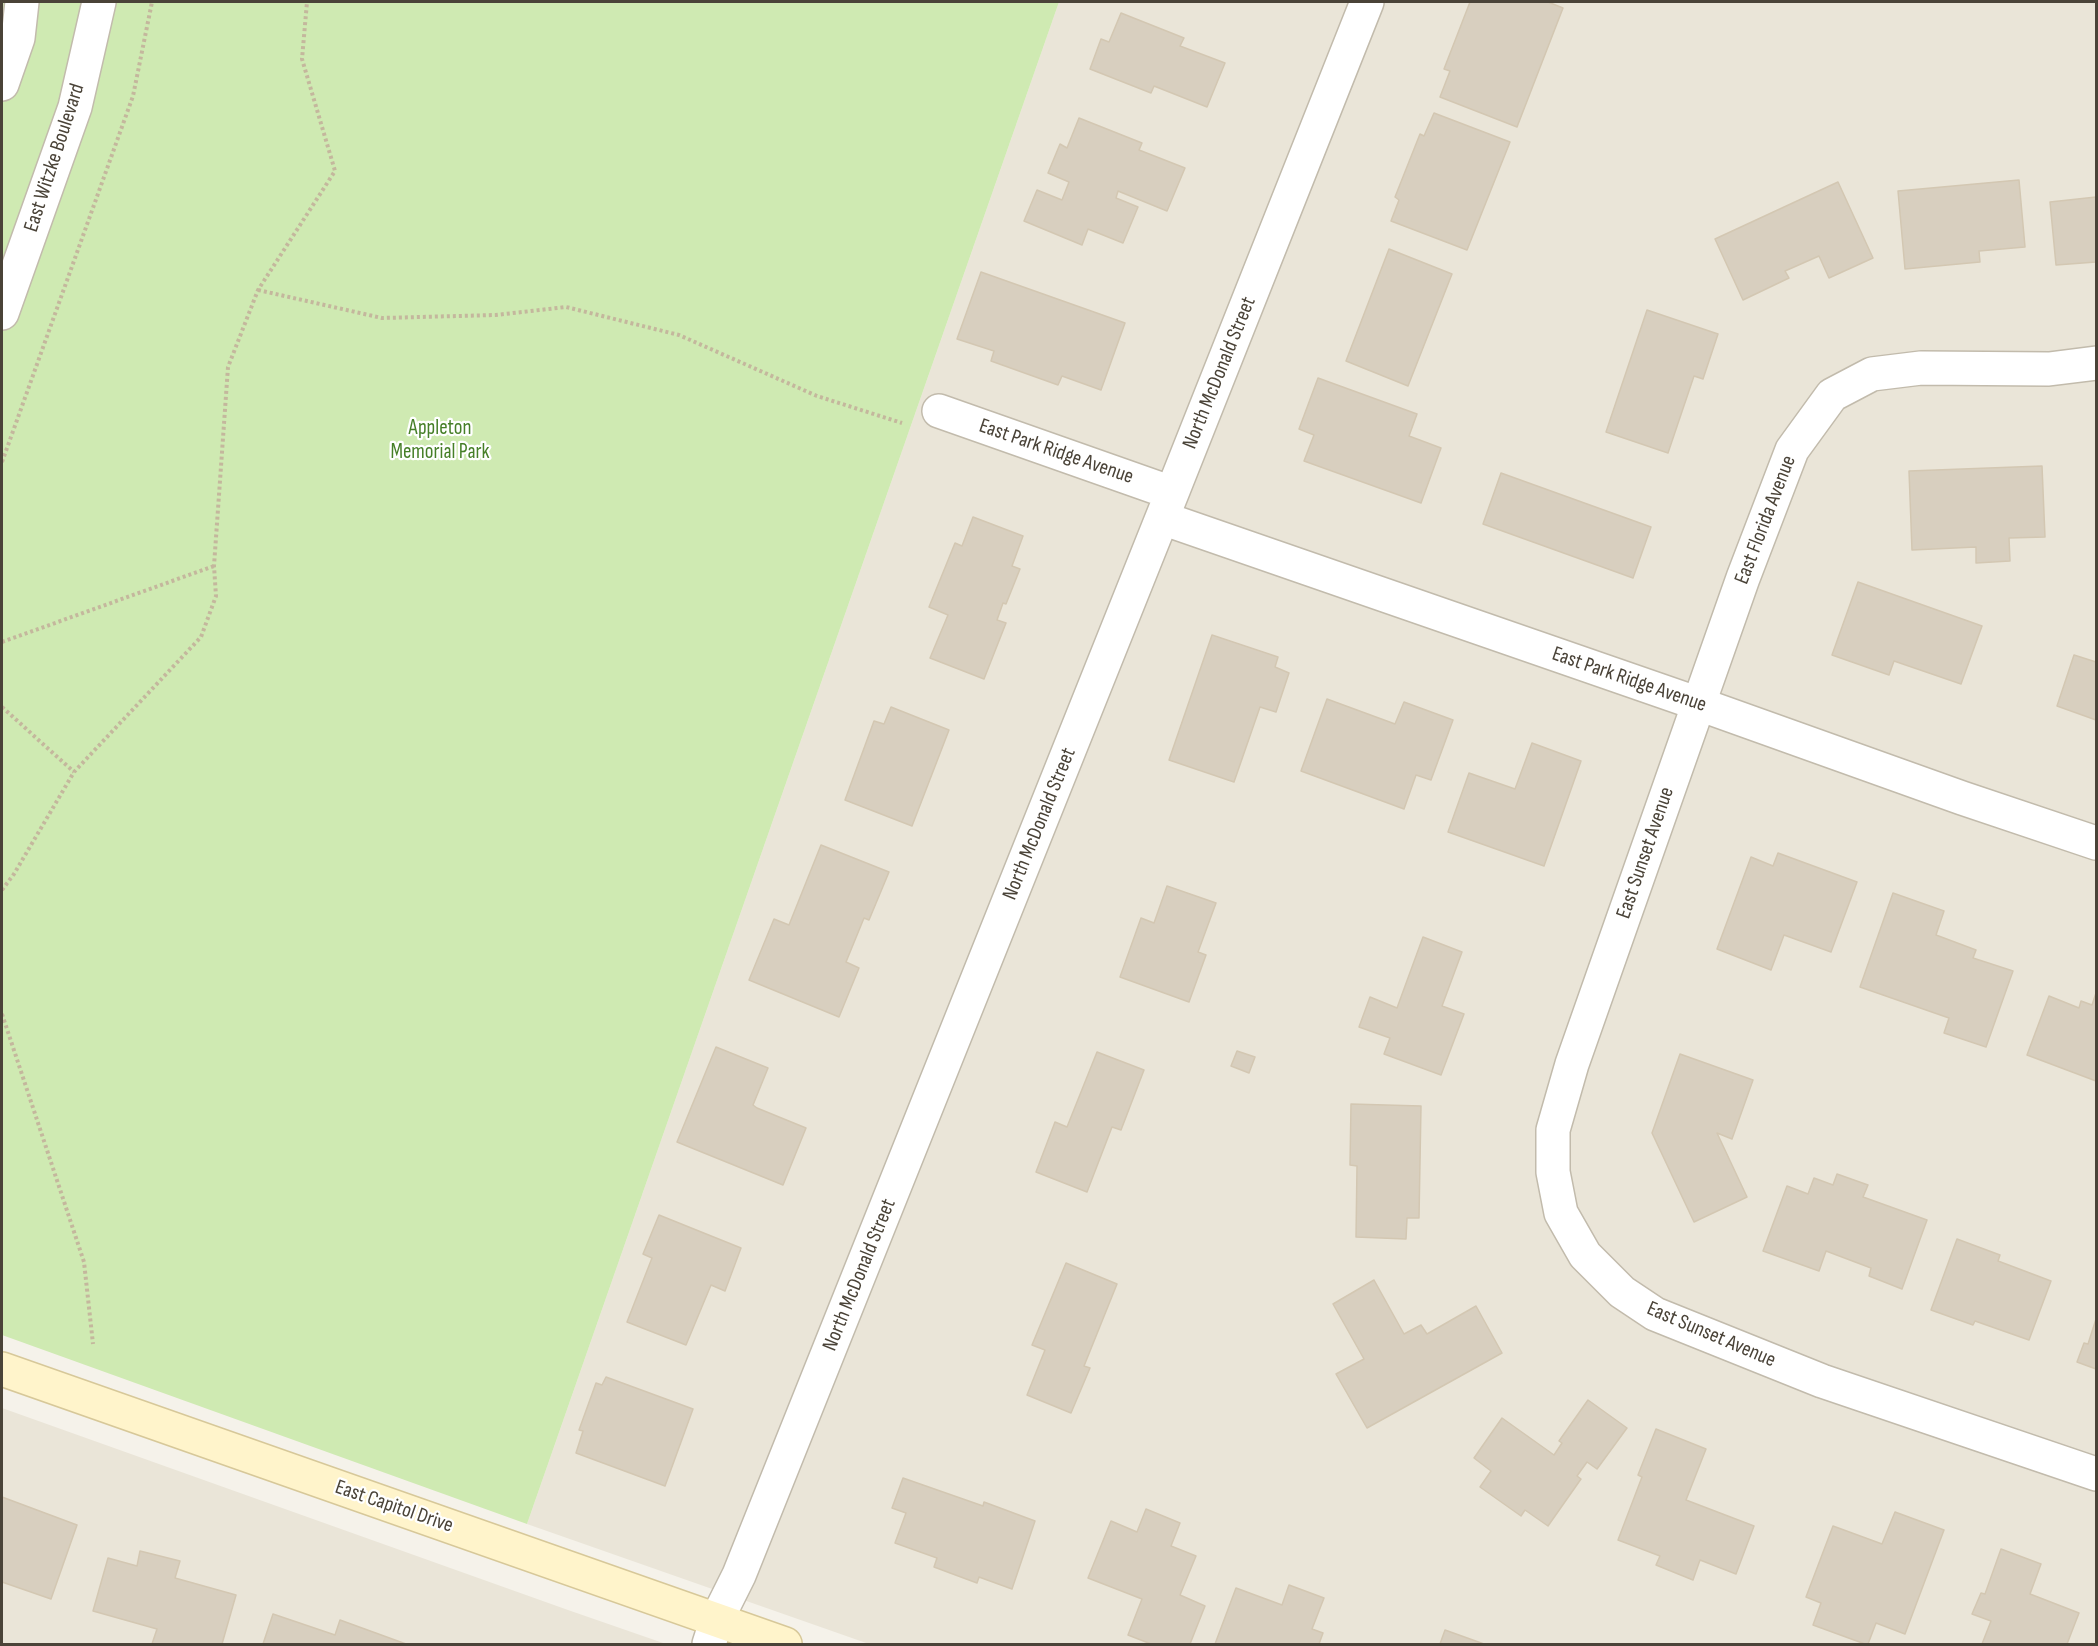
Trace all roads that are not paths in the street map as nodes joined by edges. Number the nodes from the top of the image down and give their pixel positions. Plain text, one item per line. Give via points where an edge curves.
1 (22, 2) edge
2 (99, 2) edge
3 (1367, 2) edge
4 (2, 84) edge
5 (2, 313) edge
6 (2097, 363) edge
7 (948, 415) road end
8 (1167, 505) junction
9 (1699, 704) junction
10 (2097, 843) edge
11 (2, 1369) edge
12 (2097, 1474) edge
13 (713, 1632) edge
14 (786, 1644) edge

1 - 4 street via 18,38
2 - 5 street, East Witzke Boulevard via 75,107
3 - 8 street, North McDonald Street
6 - 9 street, East Florida Avenue via 2049,369 1921,368 1872,374 1832,395 1792,450
7 - 8 street, East Park Ridge Avenue
8 - 9 street, East Park Ridge Avenue
8 - 13 street, North McDonald Street
9 - 10 street, East Park Ridge Avenue
9 - 12 street, East Sunset Avenue via 1572,1064 1553,1130 1552,1172 1562,1213 1585,1255 1622,1292 1655,1314 1822,1381
11 - 13 street, East Capitol Drive
13 - 14 street, East Capitol Drive

